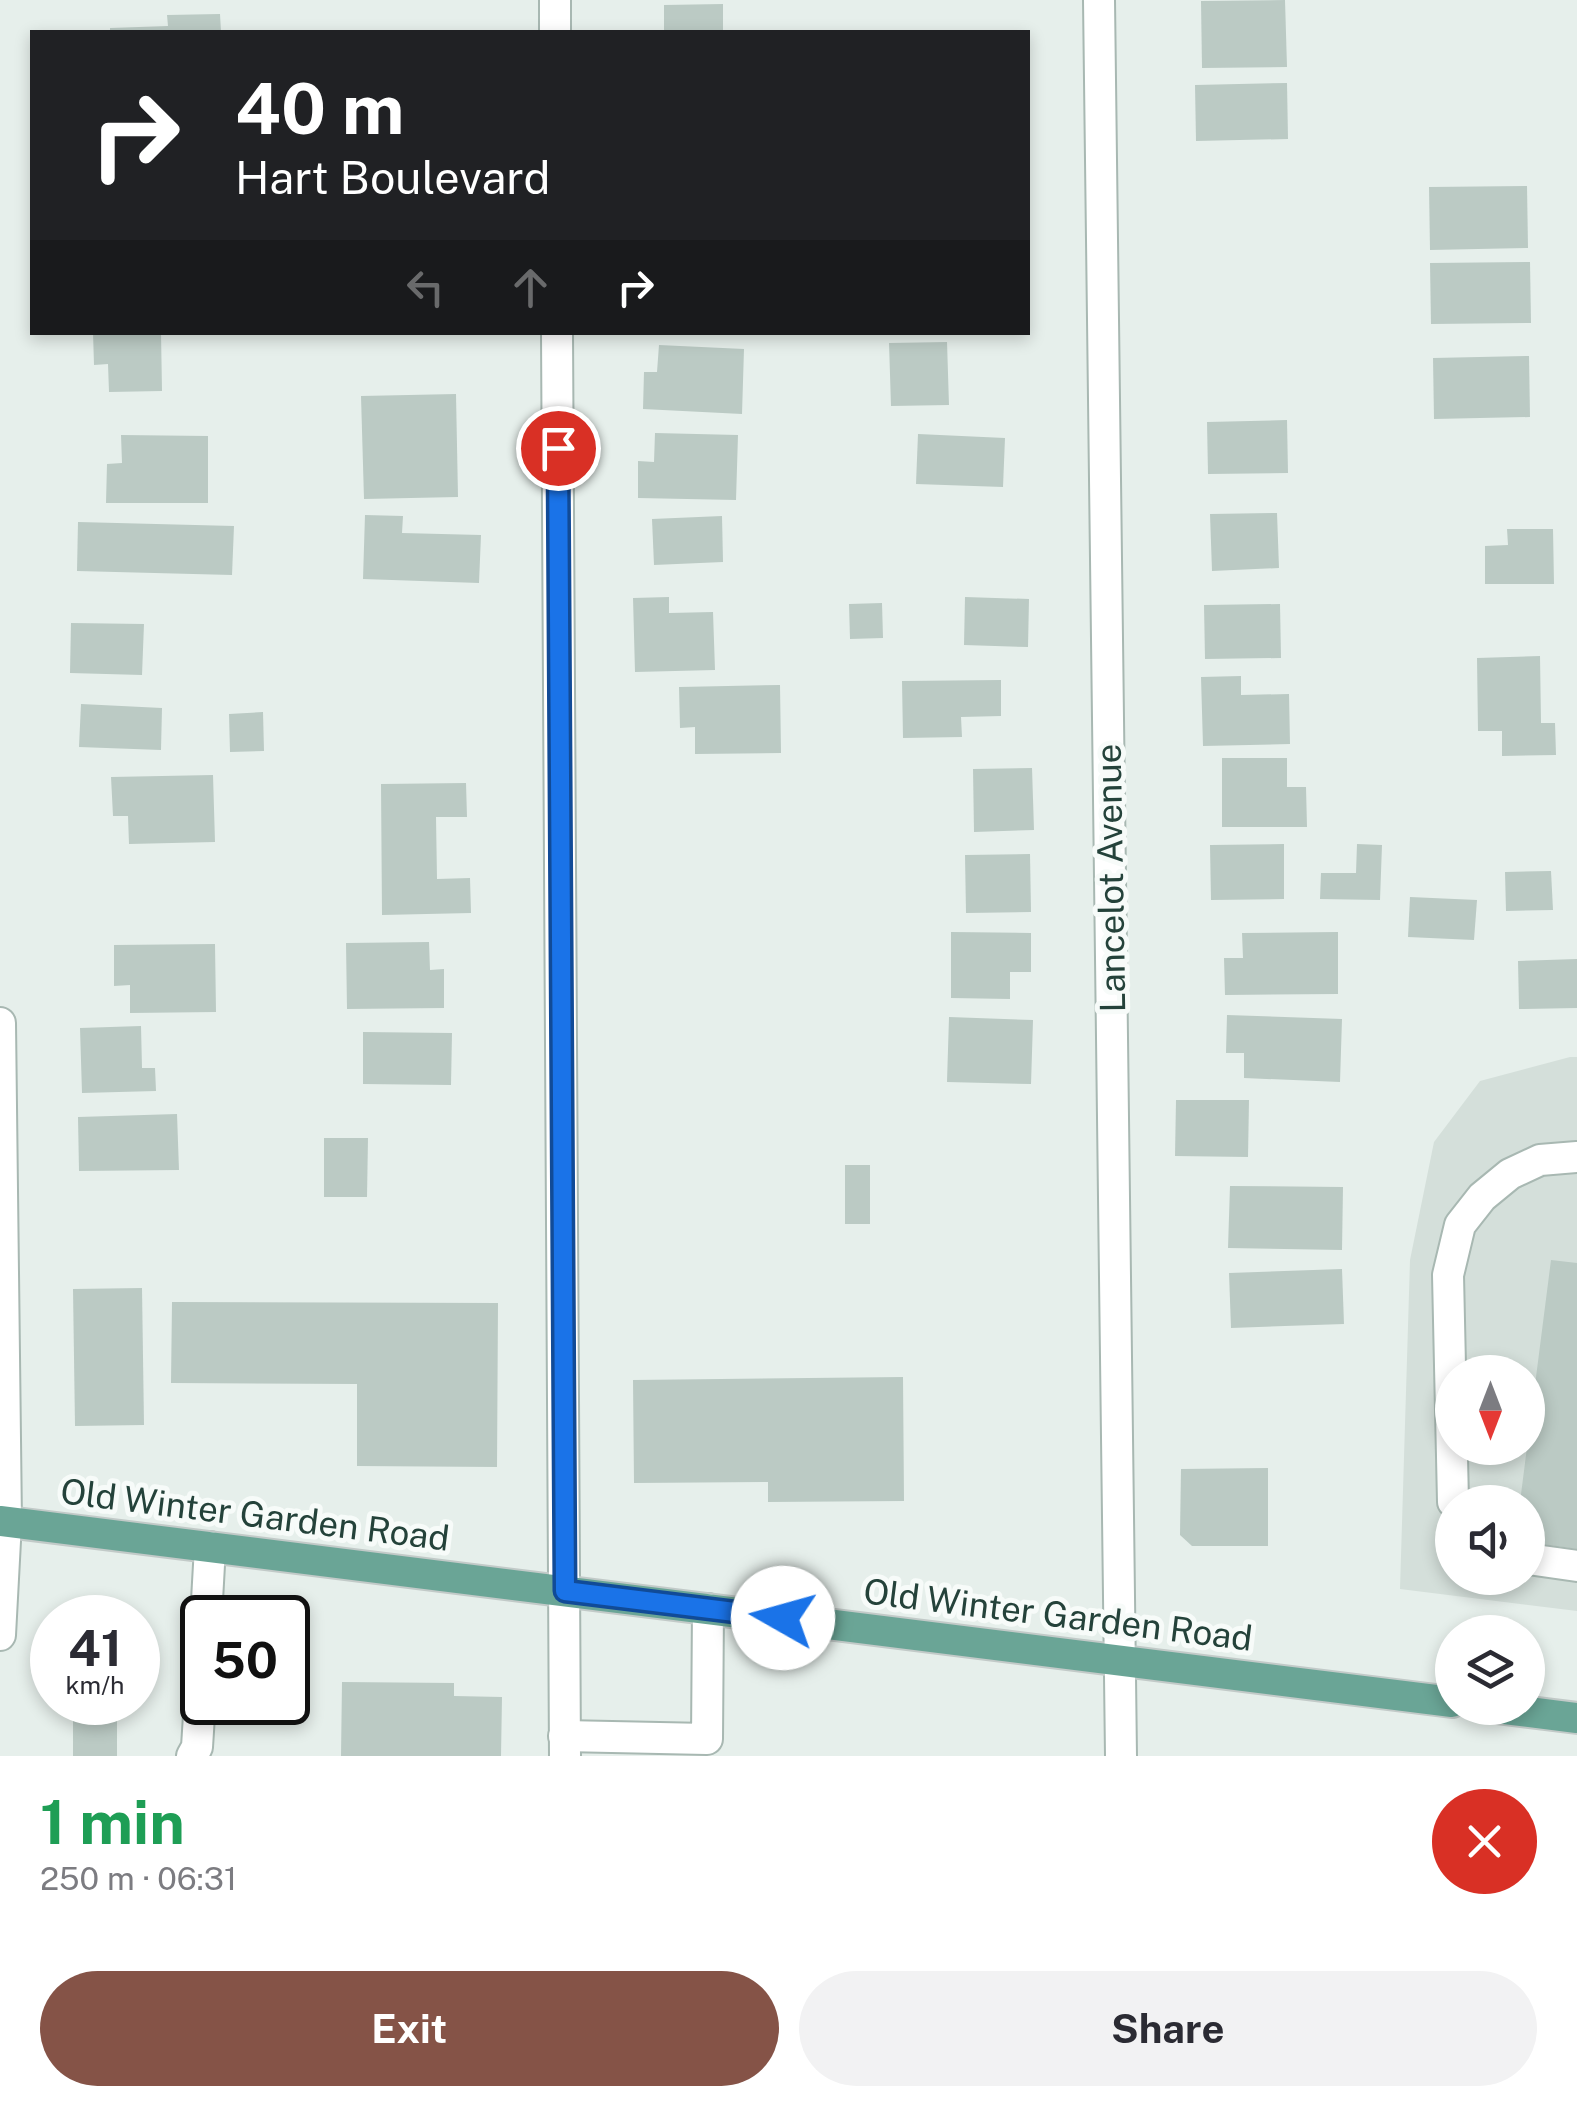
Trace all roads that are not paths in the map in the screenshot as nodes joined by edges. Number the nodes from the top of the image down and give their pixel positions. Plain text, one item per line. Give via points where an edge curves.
1 (555, 0) edge
2 (1099, 0) edge
3 (555, 30) edge
4 (557, 335) edge
5 (0, 1023) edge
6 (1577, 1157) edge
7 (1453, 1485) edge
8 (3, 1521) edge
9 (210, 1547) junction
10 (1545, 1562) edge
11 (1577, 1566) edge
12 (565, 1591) junction
13 (207, 1595) edge
14 (708, 1609) junction
15 (0, 1635) edge
16 (1122, 1661) junction
17 (1435, 1700) edge
18 (1545, 1714) edge
19 (1577, 1718) edge
20 (198, 1725) edge
21 (564, 1746) edge
22 (192, 1756) edge
23 (1121, 1756) edge

1 - 3 street
2 - 16 street, Lancelot Avenue
4 - 12 street
5 - 8 street
6 - 7 street via 1540,1160 1510,1174 1460,1225 1448,1275
8 - 9 main road, Old Winter Garden Road
8 - 15 street
9 - 12 main road, Old Winter Garden Road
9 - 13 street
10 - 11 street
12 - 14 main road, Old Winter Garden Road
12 - 21 street
14 - 16 main road, Old Winter Garden Road
14 - 21 street via 707,1739
16 - 17 main road, Old Winter Garden Road
16 - 23 street, Lancelot Avenue
18 - 19 main road
20 - 22 street

